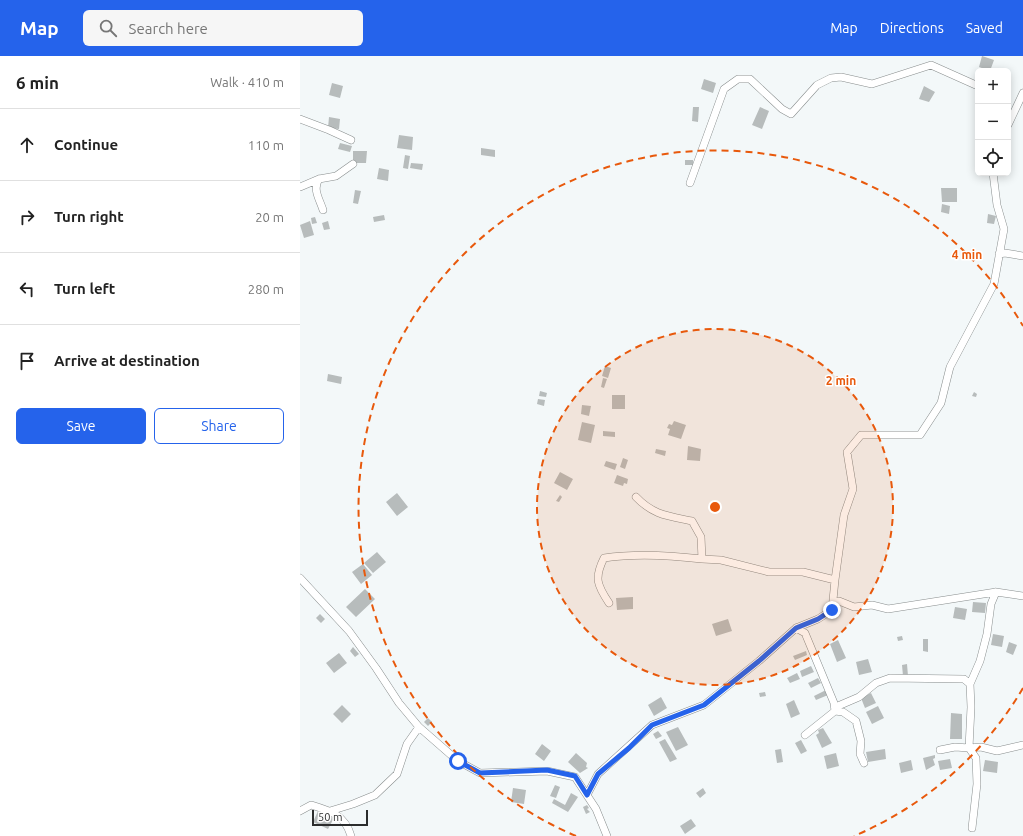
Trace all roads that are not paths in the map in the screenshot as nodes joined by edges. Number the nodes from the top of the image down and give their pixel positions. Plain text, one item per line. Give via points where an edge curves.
1 (975, 85) edge
2 (1023, 93) edge
3 (1011, 109) edge
4 (300, 119) edge
5 (350, 140) dead end
6 (353, 164) dead end
7 (993, 176) edge
8 (319, 179) junction
9 (690, 183) dead end
10 (300, 187) edge
11 (323, 210) dead end
12 (999, 254) junction
13 (1023, 256) edge
14 (636, 497) dead end
15 (702, 559) junction
16 (300, 578) edge
17 (835, 580) junction
18 (996, 592) junction
19 (1023, 596) edge
20 (609, 603) dead end
21 (832, 610) junction
22 (796, 628) junction
23 (970, 684) junction
24 (835, 712) junction
25 (419, 727) junction
26 (805, 735) dead end
27 (1023, 745) edge
28 (969, 748) junction
29 (940, 750) dead end
30 (864, 763) dead end
31 (587, 795) junction
32 (300, 810) edge
33 (330, 811) junction
34 (972, 828) dead end
35 (351, 836) edge
36 (607, 836) edge

1 - 9 street via 931,64 872,84 841,77 831,78 817,85 791,114 782,109 750,79 738,79 724,89
2 - 3 street
4 - 5 street
6 - 8 street via 336,176
7 - 12 street via 997,205 1004,229
8 - 10 street
8 - 11 street via 316,190
12 - 13 street
12 - 17 street via 994,284 950,367 941,403 920,435 861,435 847,452 853,488 844,515
14 - 15 street via 656,513 692,521 701,537
15 - 17 street via 721,560 769,572 803,572
15 - 20 street via 673,555 625,555 604,558 597,572 601,590
16 - 25 street via 349,632
17 - 21 street
18 - 19 street
18 - 21 street via 888,609 872,604 854,607 839,601
18 - 23 street via 991,604 980,661
21 - 22 street
22 - 24 street via 805,633 834,703
22 - 31 street via 704,705 652,725 598,774
23 - 24 street via 964,679 890,678 876,683 859,697 838,706
23 - 28 street via 972,707
24 - 26 street
24 - 30 street via 843,712 856,721 861,741 860,754
25 - 31 street via 458,761 480,773 547,770 575,776
25 - 33 street via 407,744 397,774 374,795
27 - 28 street via 997,751 981,747
28 - 29 street
28 - 34 street via 976,758 977,784
31 - 36 street
32 - 33 street via 311,805
33 - 35 street via 348,824

